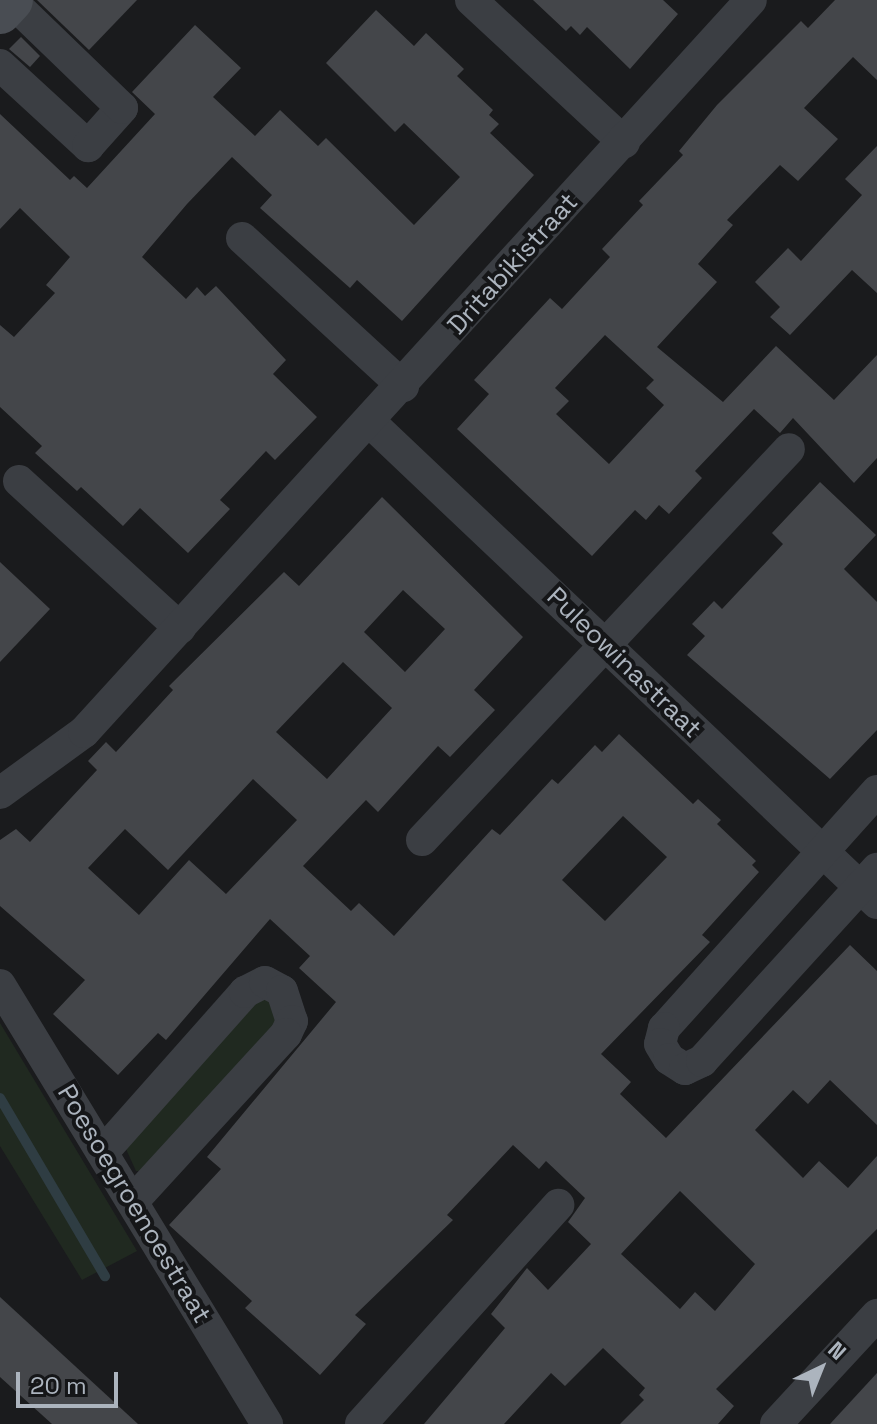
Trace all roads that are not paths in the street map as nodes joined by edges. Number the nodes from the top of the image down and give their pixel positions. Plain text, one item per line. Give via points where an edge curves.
1 (11, 0) edge
2 (471, 0) edge
3 (751, 0) edge
4 (0, 12) edge
5 (0, 65) edge
6 (624, 142) junction
7 (242, 238) dead end
8 (403, 386) junction
9 (370, 422) junction
10 (789, 449) dead end
11 (19, 481) dead end
12 (180, 628) junction
13 (606, 646) junction
14 (877, 791) edge
15 (0, 793) edge
16 (422, 840) dead end
17 (823, 853) junction
18 (872, 887) edge
19 (0, 985) edge
20 (104, 1151) junction
21 (134, 1200) junction
22 (558, 1205) dead end
23 (877, 1315) edge
24 (267, 1424) edge
25 (361, 1424) edge
26 (776, 1424) edge

1 - 4 street
1 - 5 street via 122,108 88,146
2 - 6 street
3 - 6 street, Dritabikistraat
6 - 8 street, Dritabikistraat
7 - 8 street
8 - 9 street, Dritabikistraat
9 - 12 street, Dritabikistraat
9 - 13 street, Puleowinastraat
10 - 13 street
11 - 12 street
12 - 15 street, Dritabikistraat via 84,732
13 - 16 street
13 - 17 street, Puleowinastraat
14 - 17 street
17 - 18 street, Puleowinastraat
17 - 18 street via 664,1028 660,1044 669,1059 685,1069 702,1061
19 - 20 street, Poesoegroenoestraat
20 - 21 street, Poesoegroenoestraat
20 - 21 street via 245,992 265,982 282,991 292,1021 286,1034
21 - 24 street, Poesoegroenoestraat
22 - 25 street
23 - 26 street

